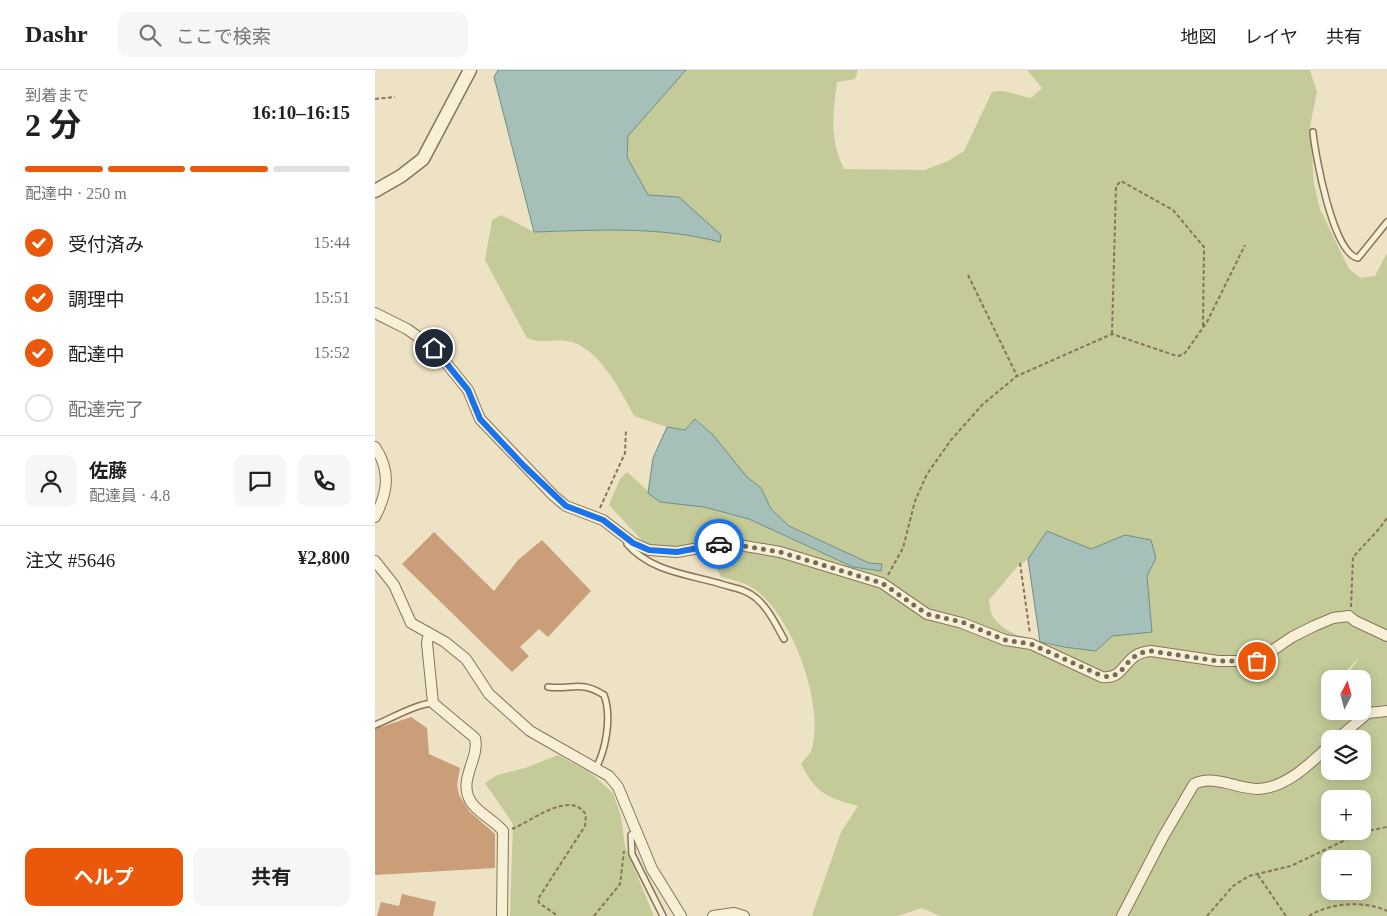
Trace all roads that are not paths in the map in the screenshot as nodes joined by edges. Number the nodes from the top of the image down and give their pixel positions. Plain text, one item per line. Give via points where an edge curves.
1 (470, 70) edge
2 (1313, 132) dead end
3 (375, 191) edge
4 (1387, 222) edge
5 (375, 313) edge
6 (375, 447) edge
7 (375, 516) edge
8 (627, 538) junction
9 (375, 561) edge
10 (429, 633) junction
11 (1387, 636) edge
12 (784, 639) dead end
13 (548, 687) dead end
14 (433, 703) junction
15 (1387, 711) edge
16 (375, 725) edge
17 (1347, 730) edge
18 (1321, 754) edge
19 (595, 768) junction
20 (636, 832) junction
21 (502, 916) edge
22 (663, 916) edge
23 (681, 916) edge
24 (713, 916) edge
25 (744, 916) edge
26 (1122, 916) edge

1 - 3 street via 423,159
2 - 4 lane via 1330,216 1349,253 1358,258
5 - 8 street via 407,329 434,348 468,390 480,419 566,506 603,520
6 - 7 street via 387,487
8 - 11 street via 649,550 677,552 727,543 764,548 882,583 927,614 962,622 1005,640 1031,644 1111,678 1120,673 1131,657 1141,652 1218,661 1257,661 1292,637 1333,618 1349,616
8 - 12 lane via 627,544 634,553 667,572 699,577 756,597 769,611
9 - 10 street via 394,585 411,623
10 - 14 street via 427,643
10 - 19 street via 466,659 489,694 530,731
13 - 19 lane via 586,686 604,695 607,710 603,755
14 - 16 lane via 422,703
14 - 21 street via 475,738 477,746 467,776 466,791 471,803 503,832
15 - 17 street via 1367,713
18 - 26 street via 1310,764 1271,786 1259,789 1210,780 1194,784
19 - 20 street via 609,776 617,787
20 - 22 lane via 631,835 633,854
20 - 23 street via 661,885
24 - 25 street via 734,913

